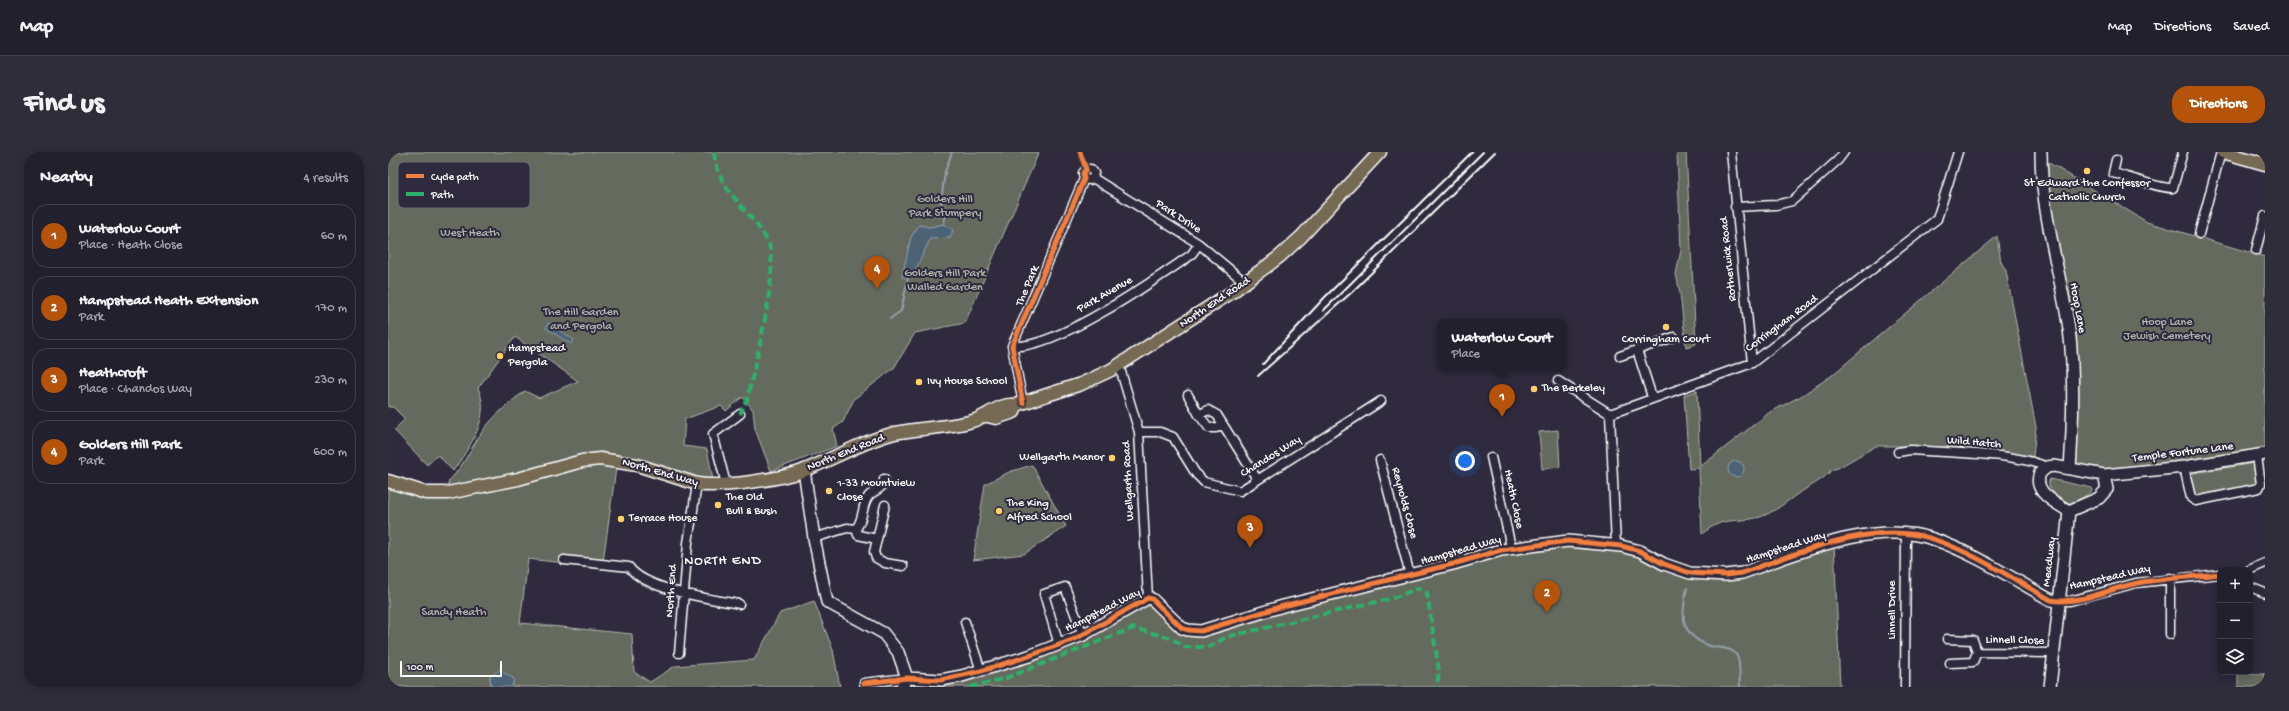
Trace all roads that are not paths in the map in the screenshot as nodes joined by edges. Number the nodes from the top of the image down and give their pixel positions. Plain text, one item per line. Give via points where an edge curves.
1 (1380, 152) edge
2 (1731, 152) edge
3 (1844, 152) edge
4 (1958, 152) edge
5 (2041, 152) edge
6 (2183, 152) edge
7 (2222, 152) edge
8 (2116, 160) dead end
9 (2265, 164) edge
10 (1086, 169) dead end
11 (1089, 179) junction
12 (1735, 207) junction
13 (2265, 216) edge
14 (2199, 234) dead end
15 (1199, 244) junction
16 (2256, 250) dead end
17 (1246, 282) junction
18 (1674, 338) dead end
19 (1012, 346) junction
20 (1637, 350) junction
21 (1620, 356) dead end
22 (1752, 363) junction
23 (1120, 365) junction
24 (1558, 381) dead end
25 (1188, 395) dead end
26 (1652, 397) junction
27 (1381, 401) dead end
28 (1019, 404) junction
29 (740, 414) dead end
30 (1610, 414) junction
31 (1199, 415) junction
32 (1222, 424) junction
33 (1139, 432) junction
34 (1898, 452) dead end
35 (2261, 455) edge
36 (1491, 456) dead end
37 (1380, 460) dead end
38 (2047, 467) junction
39 (2184, 468) junction
40 (2070, 469) junction
41 (802, 471) junction
42 (2104, 475) junction
43 (884, 479) dead end
44 (1257, 479) junction
45 (388, 480) edge
46 (697, 484) junction
47 (726, 484) junction
48 (885, 505) dead end
49 (2069, 511) junction
50 (856, 529) junction
51 (1906, 534) junction
52 (814, 538) junction
53 (877, 539) junction
54 (1616, 545) junction
55 (1511, 548) junction
56 (564, 560) dead end
57 (2265, 563) edge
58 (903, 566) dead end
59 (2253, 568) edge
60 (2217, 574) edge
61 (1410, 575) junction
62 (2170, 578) junction
63 (2253, 588) edge
64 (684, 593) junction
65 (2265, 593) edge
66 (1148, 598) junction
67 (2058, 601) junction
68 (739, 604) dead end
69 (965, 622) dead end
70 (2170, 634) dead end
71 (1083, 635) junction
72 (1947, 639) dead end
73 (1059, 645) junction
74 (1976, 652) junction
75 (680, 653) dead end
76 (2054, 653) junction
77 (1950, 663) dead end
78 (981, 671) junction
79 (904, 682) edge
80 (864, 683) dead end
81 (1905, 687) edge
82 (2050, 687) edge

1 - 17 main road, North End Road via 1301,237
2 - 12 street, Rotherwick Road
3 - 12 street via 1792,200 1776,204
4 - 22 street, Corringham Road via 1937,219
5 - 40 street, Hoop Lane via 2042,190 2069,330 2072,395
6 - 8 street via 2173,188 2167,190 2149,182 2113,173
7 - 9 main road
7 - 14 street
10 - 11 street, The Park via 1082,173
11 - 15 street, Park Drive
11 - 19 street, The Park
12 - 22 street, Rotherwick Road
13 - 16 street
15 - 17 street, Park Drive
15 - 19 street, Park Avenue via 1191,255 1103,312 1022,348
17 - 23 main road, North End Road
18 - 20 street
19 - 28 street
20 - 21 street
20 - 26 street
22 - 26 street, Corringham Road
23 - 28 main road, North End Road via 1081,384
23 - 33 street, Wellgarth Road
24 - 30 street
25 - 31 street
26 - 30 street, Corringham Road
27 - 44 street, Chandos Way
28 - 41 main road, North End Road via 1008,404 992,410 987,416 966,423 895,433
29 - 47 street via 713,434
30 - 54 street
31 - 32 street via 1209,428 1216,428
31 - 32 street via 1208,410 1212,411
32 - 44 street
33 - 44 street, Chandos Way via 1160,432 1173,437 1196,474 1204,482 1240,491
33 - 66 street, Wellgarth Road
34 - 38 street, Wild Hatch via 1910,450 2033,460
35 - 39 street, Temple Fortune Lane
35 - 39 street via 2259,488 2196,501 2191,498
36 - 55 street, Heath Close
37 - 61 street, Reynolds Close
38 - 40 street, Temple Fortune Lane
38 - 49 street via 2039,476 2041,491
39 - 42 street, Temple Fortune Lane
40 - 42 street, Temple Fortune Lane
41 - 47 main road, North End Way
41 - 52 street
42 - 49 street via 2107,489 2099,498
43 - 50 street via 882,486 869,495
45 - 46 main road, North End Way via 433,490 475,488 600,459 637,465
46 - 47 main road, North End Way
46 - 64 street, North End
48 - 53 street
49 - 67 street, Meadway
50 - 52 street via 847,528
50 - 53 street via 858,535
51 - 54 street, Hampstead Way via 1871,534 1834,542 1726,576 1685,572 1640,551
51 - 67 street, Hampstead Way via 1932,538 1961,550
51 - 81 street, Linnell Drive
52 - 79 street via 827,602 883,634 898,652
53 - 58 street via 874,552 876,558 885,563
54 - 55 street, Hampstead Way via 1568,541
55 - 61 street, Hampstead Way
56 - 64 street via 629,567 634,574
57 - 59 street
60 - 62 street, Hampstead Way
61 - 66 street, Hampstead Way via 1289,604 1230,620 1201,631 1182,628
62 - 67 street, Hampstead Way via 2136,583 2070,601
62 - 70 street
63 - 65 street
64 - 68 street
64 - 75 street, North End
66 - 71 street, Hampstead Way
67 - 76 street, Meadway
69 - 78 street
71 - 73 street, Hampstead Way
71 - 73 street via 1065,587 1044,594
72 - 74 street, Linnell Close via 1973,640
73 - 78 street, Hampstead Way
74 - 76 street, Linnell Close
74 - 77 street, Linnell Close via 1973,662
76 - 82 street, Meadway
78 - 79 street, Hampstead Way via 941,680
79 - 80 street

